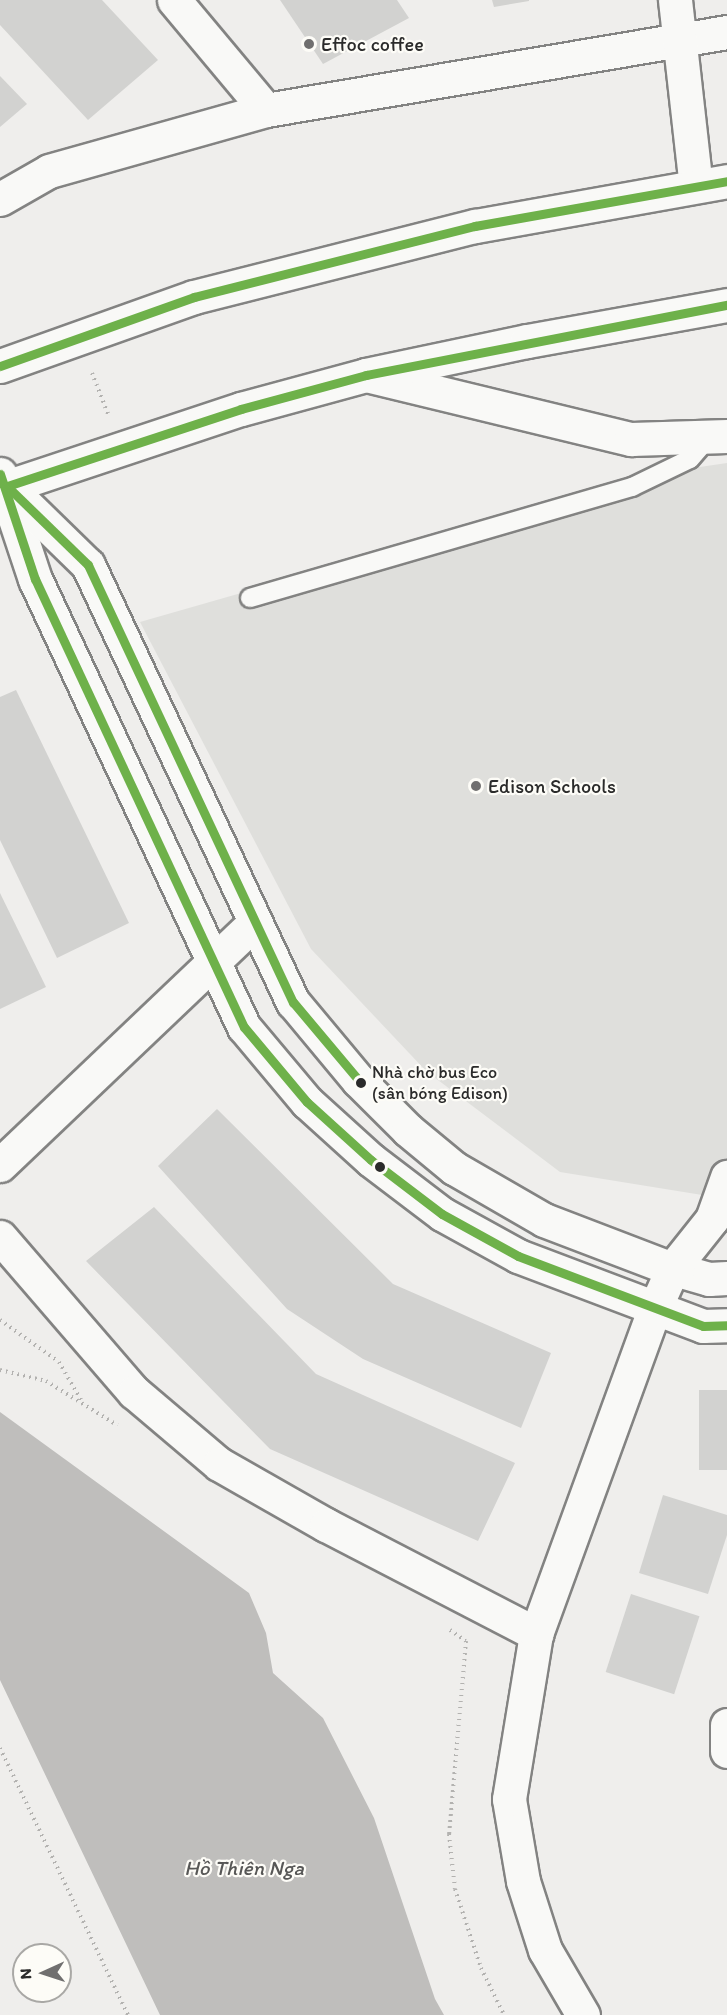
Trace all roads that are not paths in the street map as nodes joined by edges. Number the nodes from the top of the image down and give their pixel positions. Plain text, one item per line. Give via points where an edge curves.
1 (174, 0) edge
2 (675, 0) edge
3 (727, 32) edge
4 (679, 40) junction
5 (266, 110) junction
6 (712, 183) edge
7 (0, 199) edge
8 (727, 305) edge
9 (0, 366) edge
10 (366, 375) junction
11 (719, 435) edge
12 (2, 483) edge
13 (250, 598) dead end
14 (255, 922) junction
15 (214, 963) junction
16 (0, 1165) edge
17 (727, 1177) edge
18 (0, 1237) edge
19 (673, 1269) junction
20 (727, 1278) edge
21 (654, 1310) junction
22 (727, 1325) edge
23 (536, 1634) junction
24 (727, 1725) edge
25 (727, 1751) edge
26 (583, 2015) edge

1 - 5 main road
2 - 4 main road
3 - 4 main road
4 - 5 main road
4 - 6 main road
5 - 7 main road via 49,171
6 - 9 main road via 474,226 194,297
8 - 10 main road
10 - 11 main road via 631,439
10 - 12 main road
11 - 13 lane via 690,459 632,487
12 - 14 main road via 88,565
12 - 15 main road via 35,579
14 - 15 main road
14 - 19 main road via 293,1002 358,1080 408,1130 454,1168 544,1220
15 - 16 main road
15 - 21 main road via 244,1027 307,1102 371,1160 442,1214 519,1256
17 - 19 main road via 712,1220
18 - 23 main road via 134,1392 219,1464 326,1525
19 - 20 main road via 709,1279
19 - 21 main road
21 - 22 main road via 703,1326
21 - 23 main road
23 - 26 main road via 508,1799 523,1881 545,1950
24 - 25 main road

